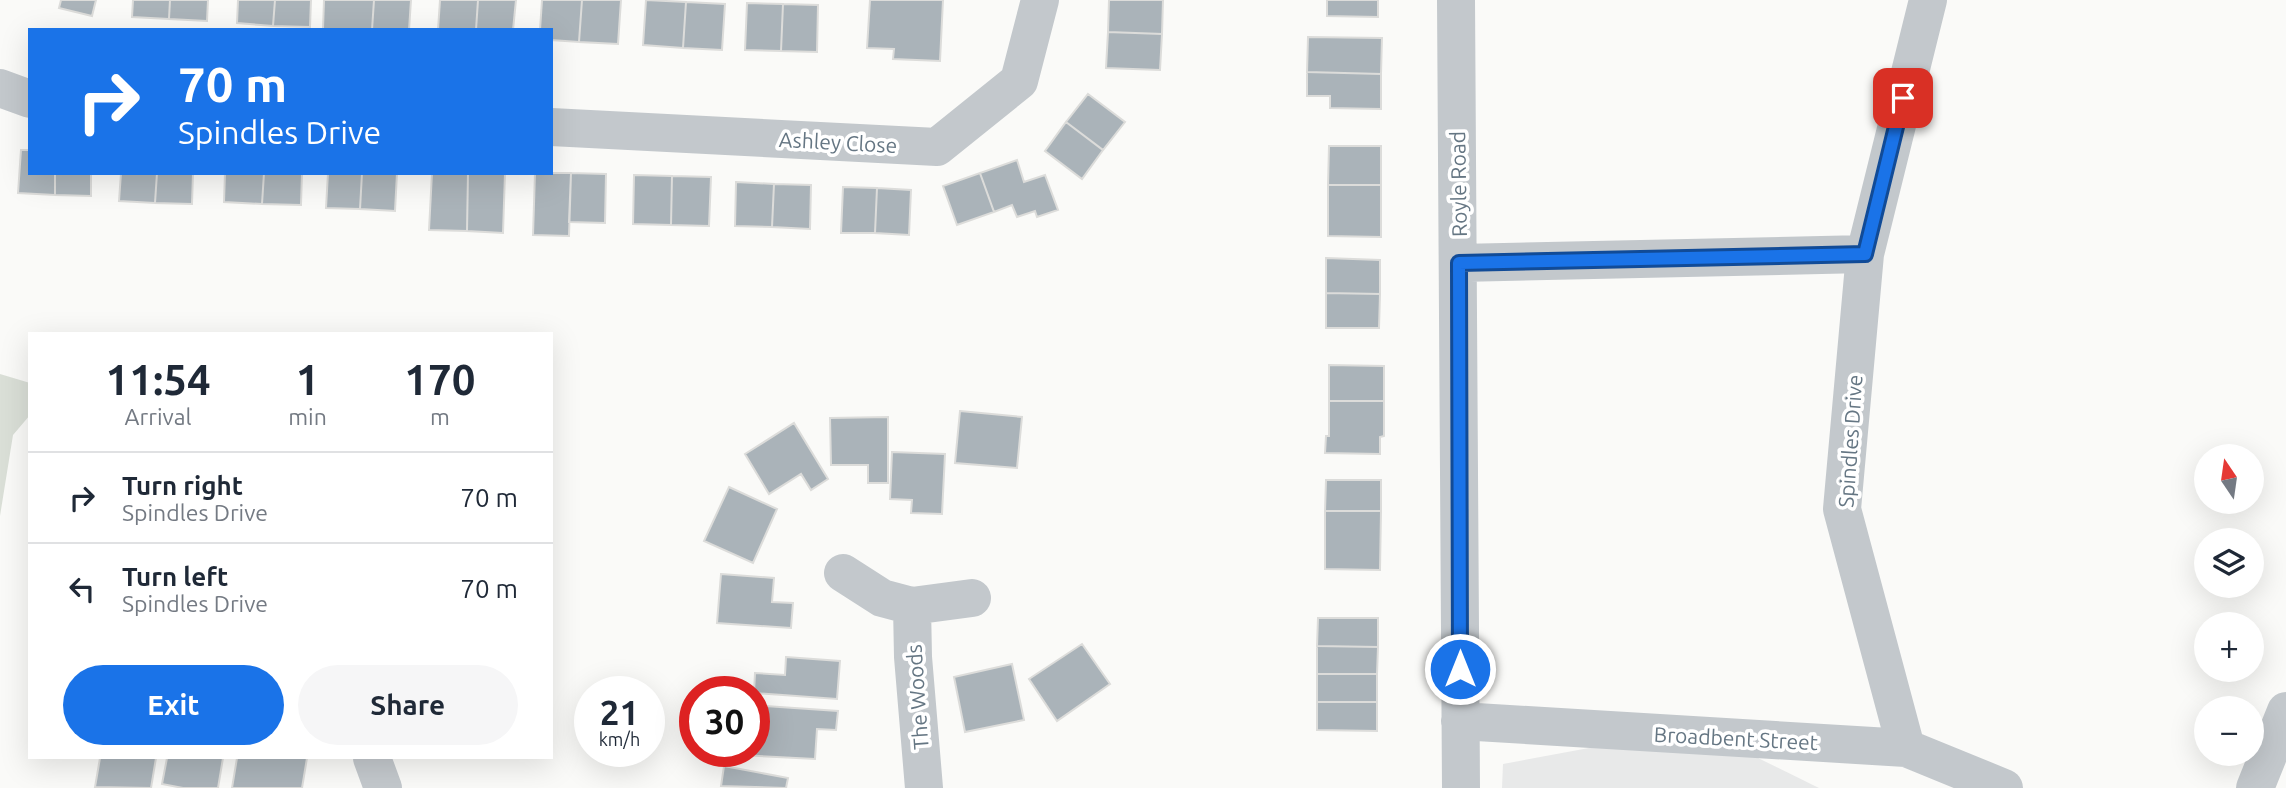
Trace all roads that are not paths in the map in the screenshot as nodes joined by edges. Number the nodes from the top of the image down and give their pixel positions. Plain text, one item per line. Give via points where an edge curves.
1 (1040, 0) edge
2 (1456, 0) edge
3 (1928, 0) edge
4 (0, 88) edge
5 (28, 98) edge
6 (553, 127) edge
7 (1865, 254) junction
8 (1459, 263) junction
9 (844, 573) dead end
10 (972, 598) dead end
11 (912, 606) junction
12 (2286, 711) edge
13 (1460, 721) junction
14 (1906, 748) junction
15 (372, 759) edge
16 (383, 788) edge
17 (924, 788) edge
18 (1461, 788) edge
19 (2004, 788) edge
20 (2255, 788) edge

1 - 6 street, Ashley Close via 1019,81 937,147
2 - 8 street, Royle Road
3 - 7 street, Spindles Drive
4 - 5 street
7 - 8 street
7 - 14 street, Spindles Drive via 1842,509
8 - 13 street, Royle Road
9 - 11 street via 882,598
10 - 11 street
11 - 17 street, The Woods
12 - 20 street
13 - 14 street, Broadbent Street
13 - 18 street, Royle Road
14 - 19 street, Broadbent Street
15 - 16 street

